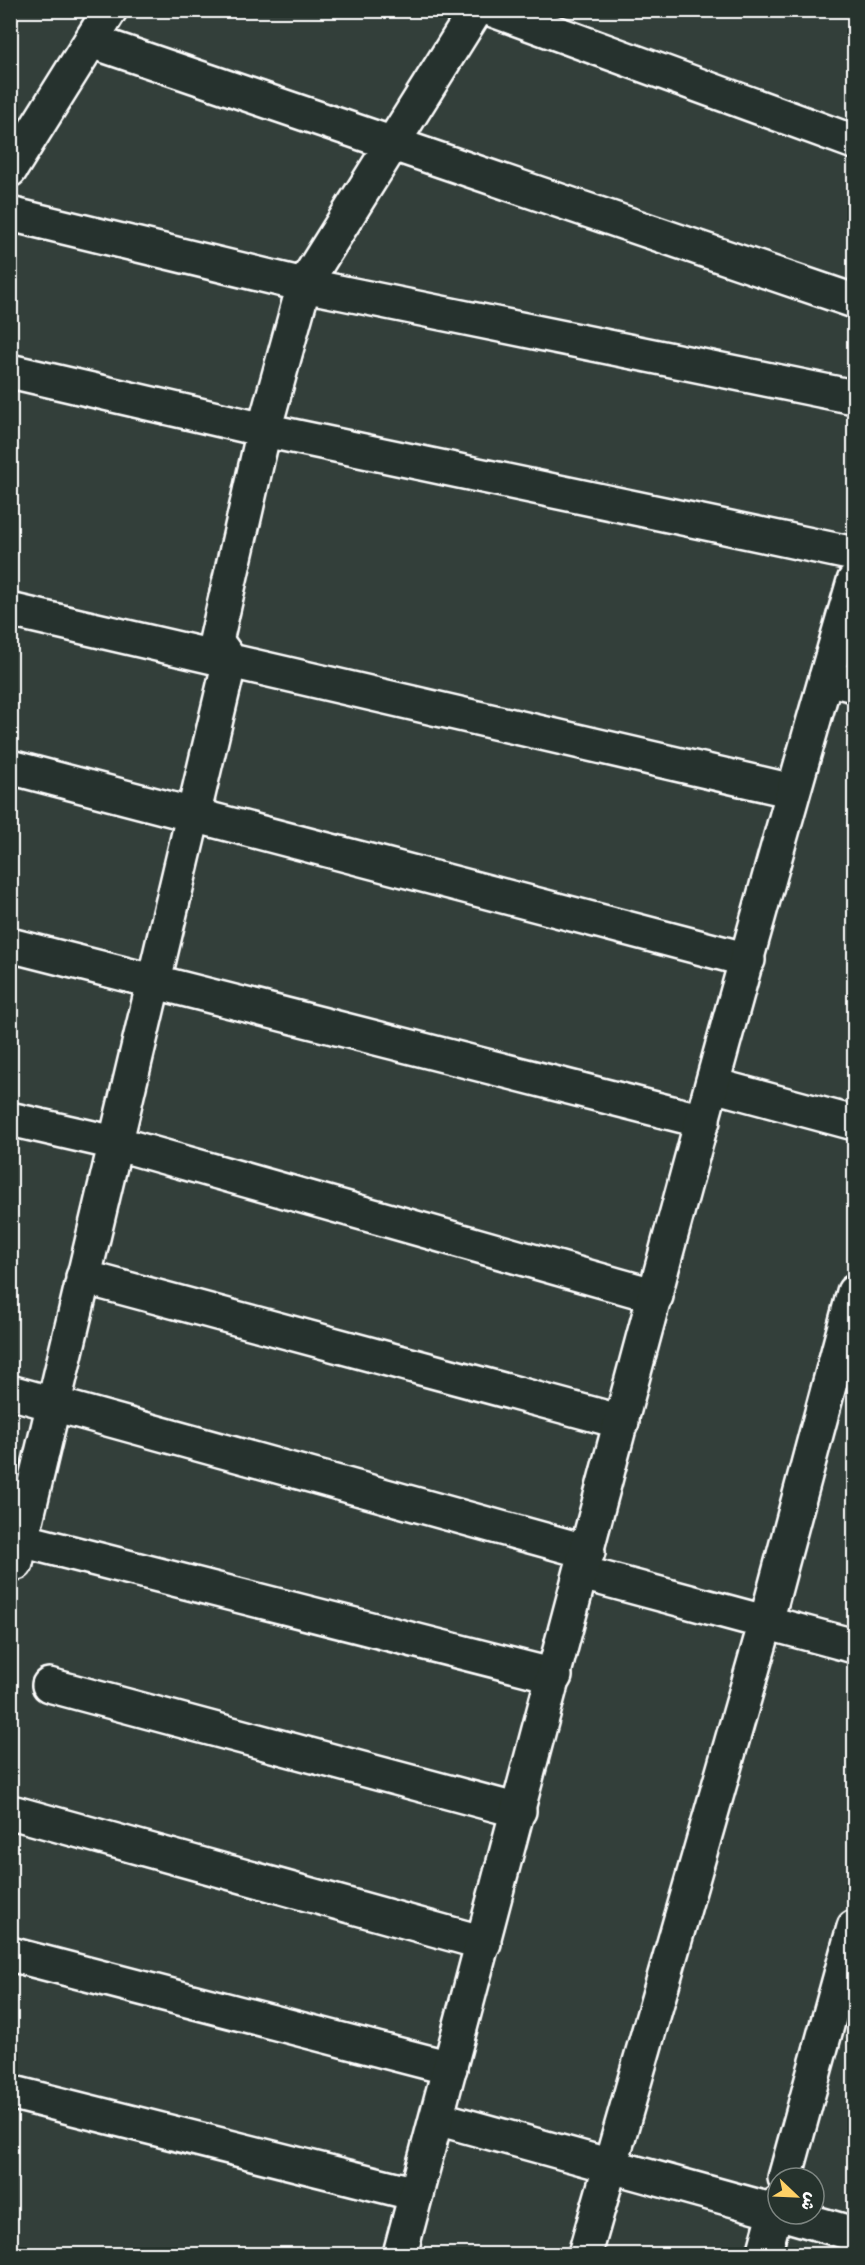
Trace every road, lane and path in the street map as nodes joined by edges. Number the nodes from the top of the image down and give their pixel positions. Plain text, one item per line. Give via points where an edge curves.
1 (110, 10) edge
2 (476, 10) edge
3 (493, 10) edge
4 (91, 41) junction
5 (855, 142) edge
6 (392, 145) junction
7 (10, 170) edge
8 (10, 214) edge
9 (304, 285) junction
10 (855, 301) edge
11 (10, 371) edge
12 (855, 397) edge
13 (264, 430) junction
14 (855, 554) edge
15 (855, 581) edge
16 (10, 610) edge
17 (230, 660) junction
18 (840, 682) edge
19 (10, 767) edge
20 (793, 791) junction
21 (193, 815) junction
22 (10, 945) edge
23 (748, 960) junction
24 (154, 981) junction
25 (713, 1085) junction
26 (10, 1119) edge
27 (703, 1121) junction
28 (855, 1123) edge
29 (115, 1143) junction
30 (83, 1277) junction
31 (855, 1292) edge
32 (656, 1296) junction
33 (10, 1392) edge
34 (53, 1404) junction
35 (622, 1422) junction
36 (16, 1551) edge
37 (585, 1563) junction
38 (766, 1622) junction
39 (855, 1646) edge
40 (555, 1676) junction
41 (49, 1685) dead end
42 (519, 1811) junction
43 (15, 1813) dead end
44 (855, 1927) edge
45 (484, 1942) junction
46 (10, 1954) edge
47 (450, 2068) junction
48 (10, 2092) edge
49 (437, 2118) junction
50 (610, 2166) junction
51 (788, 2166) edge
52 (416, 2194) junction
53 (766, 2207) edge
54 (826, 2225) edge
55 (774, 2226) edge
56 (855, 2234) edge
57 (400, 2254) edge
58 (585, 2254) edge
59 (764, 2254) edge

1 - 4 street
2 - 6 street
3 - 5 street
4 - 6 street
4 - 7 street
6 - 9 street
6 - 10 street
8 - 9 street
9 - 12 street
9 - 13 street
11 - 13 street
13 - 14 street
13 - 17 street via 216,641
15 - 18 street
16 - 17 street
17 - 20 street
17 - 21 street
18 - 20 street
19 - 21 street
20 - 23 street
21 - 23 street
21 - 24 street
22 - 24 street
23 - 25 street
24 - 27 street
24 - 29 street
25 - 27 street
25 - 28 street
26 - 29 street
27 - 32 street
29 - 30 street
29 - 32 street
30 - 34 street
30 - 35 street
31 - 38 street
32 - 35 street
33 - 34 street
34 - 36 street
34 - 37 street
35 - 37 street
36 - 40 street
37 - 38 street
37 - 40 street
38 - 39 street
38 - 50 street
40 - 42 street
41 - 42 street
42 - 45 street
43 - 45 street
44 - 51 street
45 - 47 street
46 - 47 street
47 - 49 street
48 - 52 street
49 - 50 street
49 - 52 street
50 - 53 street
50 - 58 street
52 - 57 street
54 - 56 street
55 - 59 street

